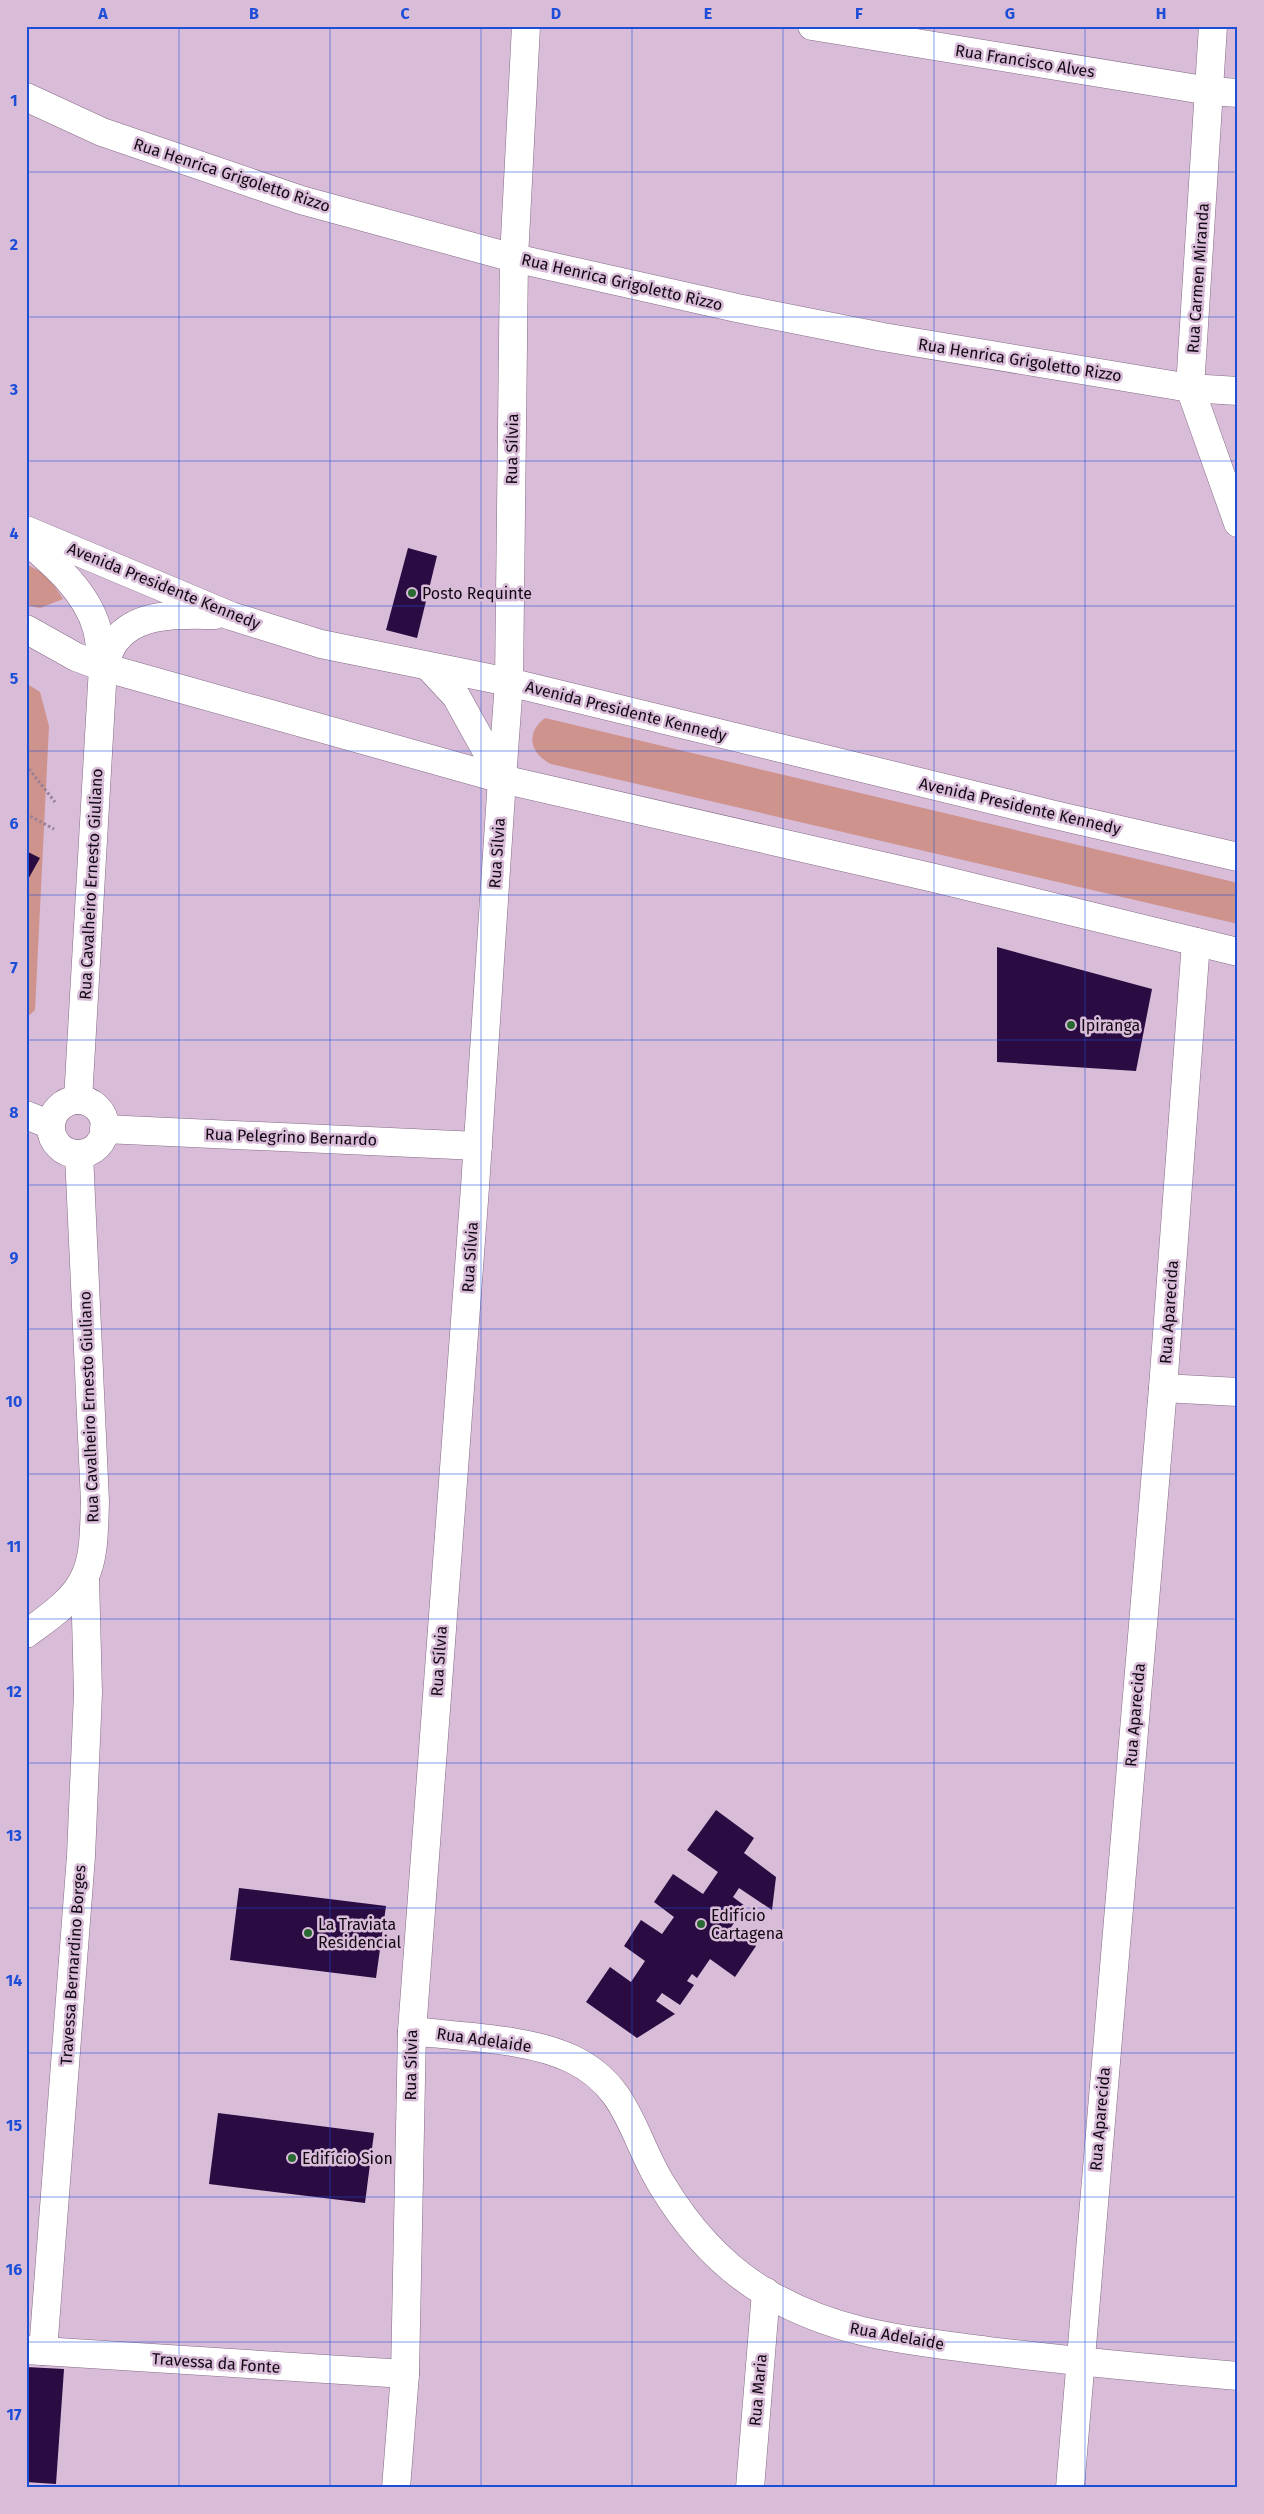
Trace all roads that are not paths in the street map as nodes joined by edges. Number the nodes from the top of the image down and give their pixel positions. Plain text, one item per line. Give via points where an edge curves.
1 (526, 26) edge
2 (812, 26) edge
3 (1213, 26) edge
4 (1210, 92) junction
5 (1238, 93) edge
6 (26, 97) edge
7 (514, 258) junction
8 (1190, 388) junction
9 (1238, 391) edge
10 (1238, 523) edge
11 (26, 530) edge
12 (26, 540) edge
13 (231, 616) junction
14 (26, 629) edge
15 (103, 667) junction
16 (429, 667) junction
17 (509, 682) junction
18 (502, 779) junction
19 (1238, 857) edge
20 (1196, 942) junction
21 (1238, 952) edge
22 (78, 1100) junction
23 (38, 1120) edge
24 (104, 1129) junction
25 (478, 1146) junction
26 (79, 1154) junction
27 (1163, 1388) junction
28 (1238, 1392) edge
29 (85, 1578) junction
30 (26, 1634) edge
31 (412, 2031) junction
32 (766, 2292) junction
33 (35, 2351) edge
34 (1079, 2362) junction
35 (405, 2374) junction
36 (1238, 2376) edge
37 (396, 2488) edge
38 (750, 2488) edge
39 (1070, 2488) edge

1 - 7 street, Rua Sílvia
2 - 4 street, Rua Francisco Alves
3 - 4 street, Rua Carmen Miranda
4 - 5 street, Rua Francisco Alves
4 - 8 street, Rua Carmen Miranda
6 - 7 street, Rua Henrica Grigoletto Rizzo via 102,132 301,200
7 - 8 street, Rua Henrica Grigoletto Rizzo via 873,335
7 - 17 street, Rua Sílvia
8 - 9 street, Rua Henrica Grigoletto Rizzo
8 - 10 street, Rua Carmen Miranda
11 - 13 street, Avenida Presidente Kennedy
12 - 15 street via 57,566 81,596 97,628
13 - 15 street via 169,614 143,622 116,640
13 - 16 street, Avenida Presidente Kennedy via 321,644
14 - 15 street via 76,657
15 - 18 street
15 - 22 street, Rua Cavalheiro Ernesto Giuliano
16 - 17 street, Avenida Presidente Kennedy
16 - 18 street via 456,696
17 - 18 street, Rua Sílvia
17 - 19 street, Avenida Presidente Kennedy
18 - 20 street
18 - 25 street, Rua Sílvia
20 - 21 street
20 - 27 street, Rua Aparecida
22 - 23 street
22 - 24 street via 89,1102 98,1109 104,1118
23 - 26 street via 58,1146
24 - 25 street, Rua Pelegrino Bernardo
24 - 26 street via 97,1146
25 - 31 street, Rua Sílvia
26 - 29 street, Rua Cavalheiro Ernesto Giuliano via 95,1502 92,1545
27 - 28 street
27 - 34 street, Rua Aparecida
29 - 30 street, Rua Cavalheiro Ernesto Giuliano via 55,1612
29 - 33 street, Travessa Bernardino Borges via 88,1692 81,1856
31 - 32 street, Rua Adelaide via 533,2046 572,2059 598,2075 618,2096 660,2183 694,2232 722,2260
31 - 35 street, Rua Sílvia
32 - 34 street, Rua Adelaide via 834,2325 877,2336
32 - 38 street, Rua Maria
33 - 35 street, Travessa da Fonte
34 - 36 street, Rua Adelaide
34 - 39 street, Rua Aparecida
35 - 37 street, Rua Sílvia

